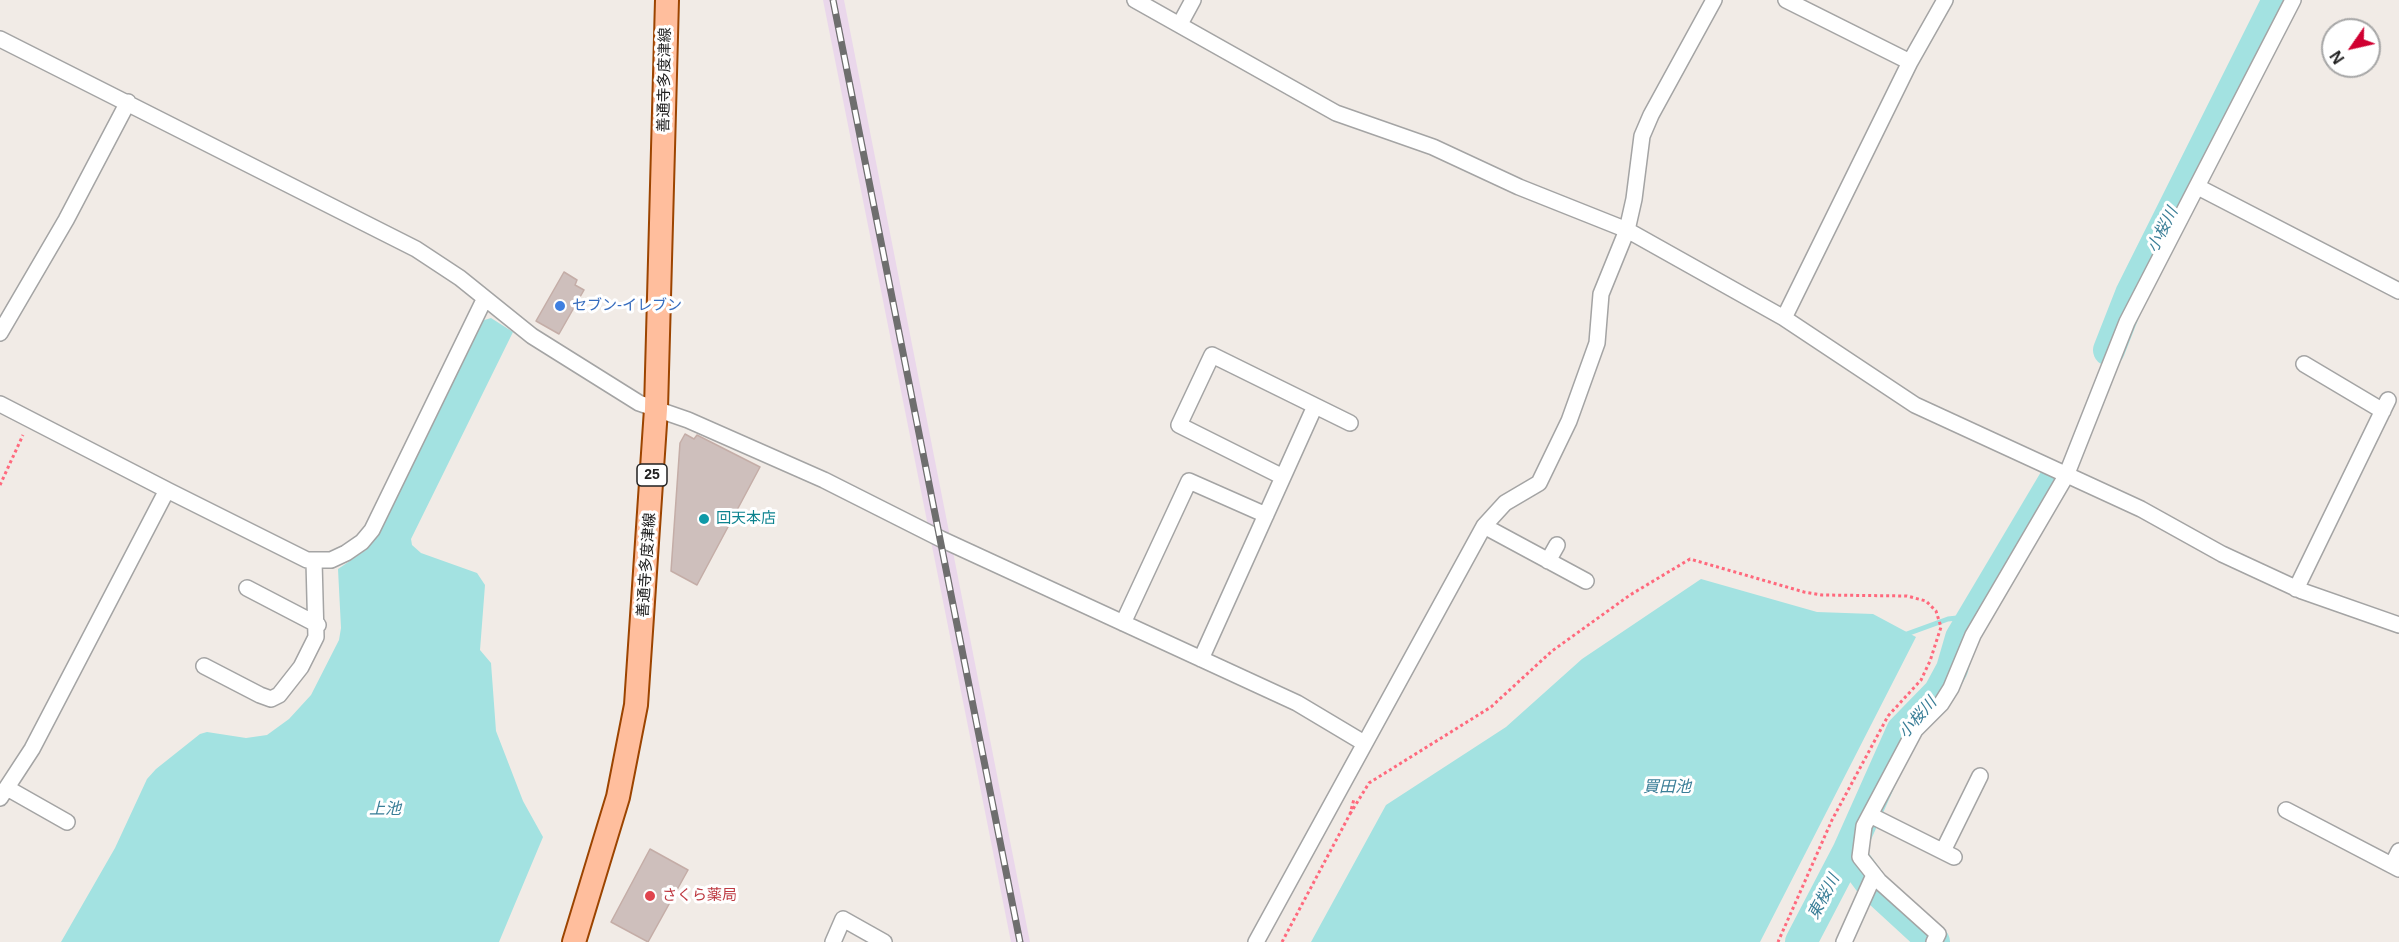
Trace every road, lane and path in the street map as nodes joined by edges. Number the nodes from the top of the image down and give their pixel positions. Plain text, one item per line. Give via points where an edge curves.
1 (667, 0) edge
2 (1135, 0) edge
3 (1193, 0) edge
4 (1714, 0) edge
5 (1786, 0) edge
6 (1944, 0) edge
7 (2293, 0) edge
8 (1180, 24) junction
9 (2, 44) edge
10 (1910, 62) junction
11 (128, 102) junction
12 (2198, 188) junction
13 (1627, 230) junction
14 (2399, 291) edge
15 (484, 300) junction
16 (1784, 318) junction
17 (0, 333) edge
18 (2304, 364) dead end
19 (0, 404) edge
20 (1315, 406) junction
21 (656, 409) junction
22 (30, 419) junction
23 (1350, 423) dead end
24 (2066, 476) junction
25 (1283, 477) junction
26 (0, 485) edge
27 (167, 490) junction
28 (1266, 516) junction
29 (1484, 526) junction
30 (1557, 545) dead end
31 (314, 561) junction
32 (1548, 561) junction
33 (1586, 581) dead end
34 (247, 588) dead end
35 (2296, 589) junction
36 (1123, 623) junction
37 (318, 625) junction
38 (2399, 625) edge
39 (1201, 659) junction
40 (204, 666) dead end
41 (1364, 743) junction
42 (1980, 776) dead end
43 (1356, 792) dead end
44 (3, 793) edge
45 (2286, 810) dead end
46 (1350, 814) junction
47 (1870, 815) junction
48 (68, 822) dead end
49 (2399, 851) edge
50 (2395, 867) edge
51 (1871, 879) junction
52 (1936, 938) edge
53 (574, 942) edge
54 (833, 942) edge
55 (884, 942) edge
56 (1256, 942) edge
57 (1282, 942) edge
58 (1778, 942) edge
59 (1844, 942) edge

1 - 21 main road, 善通寺多度津線 / 25
2 - 8 street
3 - 8 street
4 - 13 street via 1642,136
5 - 10 street
6 - 10 street
7 - 12 street
8 - 13 street via 1336,113 1433,147 1519,188
9 - 11 street
10 - 16 street
11 - 15 street via 416,249 460,278
11 - 17 street
12 - 14 street
12 - 24 street via 2127,322
13 - 16 street
13 - 29 street via 1601,294 1597,343 1569,421 1544,473 1539,483 1505,503
15 - 21 street via 532,336 639,403
15 - 31 street via 372,530 346,553 331,560
16 - 24 street via 1915,405
18 - 35 street via 2386,406
19 - 22 street
20 - 23 street
20 - 25 street
20 - 25 street via 1212,355 1179,425
21 - 36 street via 824,480
21 - 53 main road, 善通寺多度津線 / 25 via 636,705 618,797
22 - 26 path
22 - 27 street
24 - 35 street via 2140,509
24 - 47 street via 1973,635 1951,688 1915,730
25 - 28 street
27 - 31 street via 289,554
27 - 44 street via 64,690
28 - 36 street via 1189,482
28 - 39 street
29 - 32 street
29 - 41 street
30 - 32 street
31 - 37 street
32 - 33 street
34 - 37 street
35 - 38 street
36 - 39 street
37 - 40 street via 301,668 271,699
39 - 41 street via 1297,704
41 - 56 street
42 - 47 street via 1949,854
43 - 46 path
44 - 48 street
45 - 50 street
46 - 57 path
46 - 58 path via 1369,783 1491,707 1552,651 1630,595 1690,559 1804,592 1907,596 1926,601 1941,627 1930,661 1921,680 1888,716 1832,820
47 - 51 street via 1864,826 1860,857
49 - 50 street
51 - 52 street
51 - 59 street
54 - 55 street via 843,920

